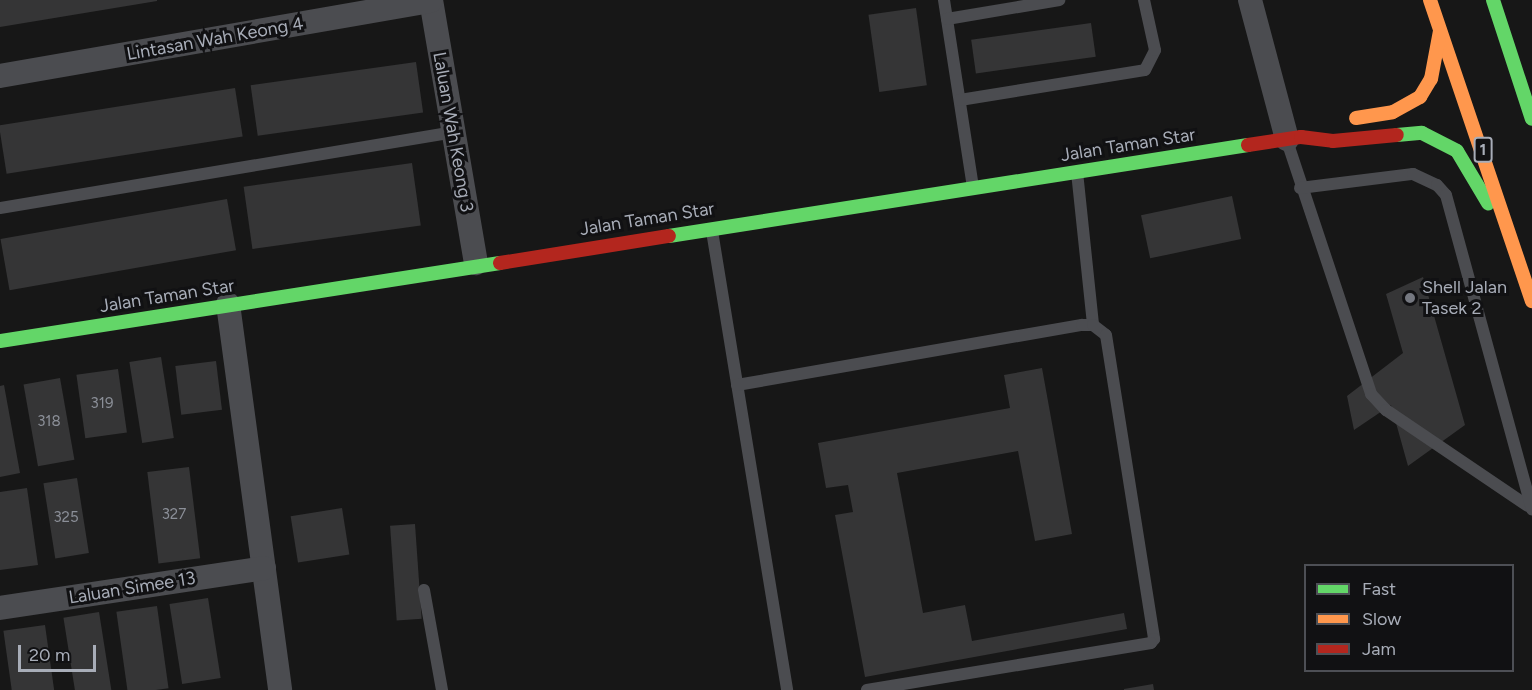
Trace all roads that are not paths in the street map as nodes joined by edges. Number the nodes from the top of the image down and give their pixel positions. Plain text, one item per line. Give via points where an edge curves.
1 (944, 0) edge
2 (1059, 0) edge
3 (1144, 0) edge
4 (1250, 0) edge
5 (1430, 0) edge
6 (1493, 0) edge
7 (431, 1) edge
8 (947, 19) junction
9 (1440, 31) junction
10 (0, 76) edge
11 (960, 100) junction
12 (1481, 100) dead end
13 (1532, 119) edge
14 (453, 132) junction
15 (1294, 138) junction
16 (1077, 171) junction
17 (973, 187) junction
18 (1300, 188) junction
19 (0, 208) edge
20 (711, 227) junction
21 (476, 263) junction
22 (1522, 268) junction
23 (1532, 301) edge
24 (228, 304) junction
25 (1093, 325) junction
26 (0, 342) edge
27 (737, 385) junction
28 (1530, 508) edge
29 (264, 568) junction
30 (424, 590) dead end
31 (0, 608) edge
32 (280, 690) edge
33 (442, 690) edge
34 (787, 690) edge
35 (867, 690) edge

1 - 8 lane
2 - 8 lane
3 - 11 lane via 1155,50 1145,70
4 - 15 street
5 - 9 street, 1
6 - 13 street
7 - 10 street, Lintasan Wah Keong 4
7 - 14 street, Laluan Wah Keong 3
8 - 11 lane
9 - 15 street, Jalan Taman Star via 1431,79 1420,97 1393,112 1335,123
9 - 22 street, 1
11 - 17 lane
12 - 22 street
14 - 19 lane
14 - 21 street, Laluan Wah Keong 3
15 - 16 street, Jalan Taman Star
15 - 18 lane
15 - 22 street, Jalan Taman Star via 1333,141 1400,132 1441,140 1470,167 1501,238
16 - 17 street, Jalan Taman Star
16 - 25 lane
17 - 20 street, Jalan Taman Star
18 - 28 lane via 1376,400
18 - 28 lane via 1413,174 1437,185 1446,195
20 - 21 street, Jalan Taman Star
20 - 27 lane
21 - 24 street, Jalan Taman Star
22 - 23 street, 1
24 - 26 street, Jalan Taman Star
24 - 29 street
25 - 27 lane
25 - 35 lane via 1109,344 1154,639 1151,643
27 - 34 lane
29 - 31 street, Laluan Simee 13
29 - 32 street
30 - 33 lane

